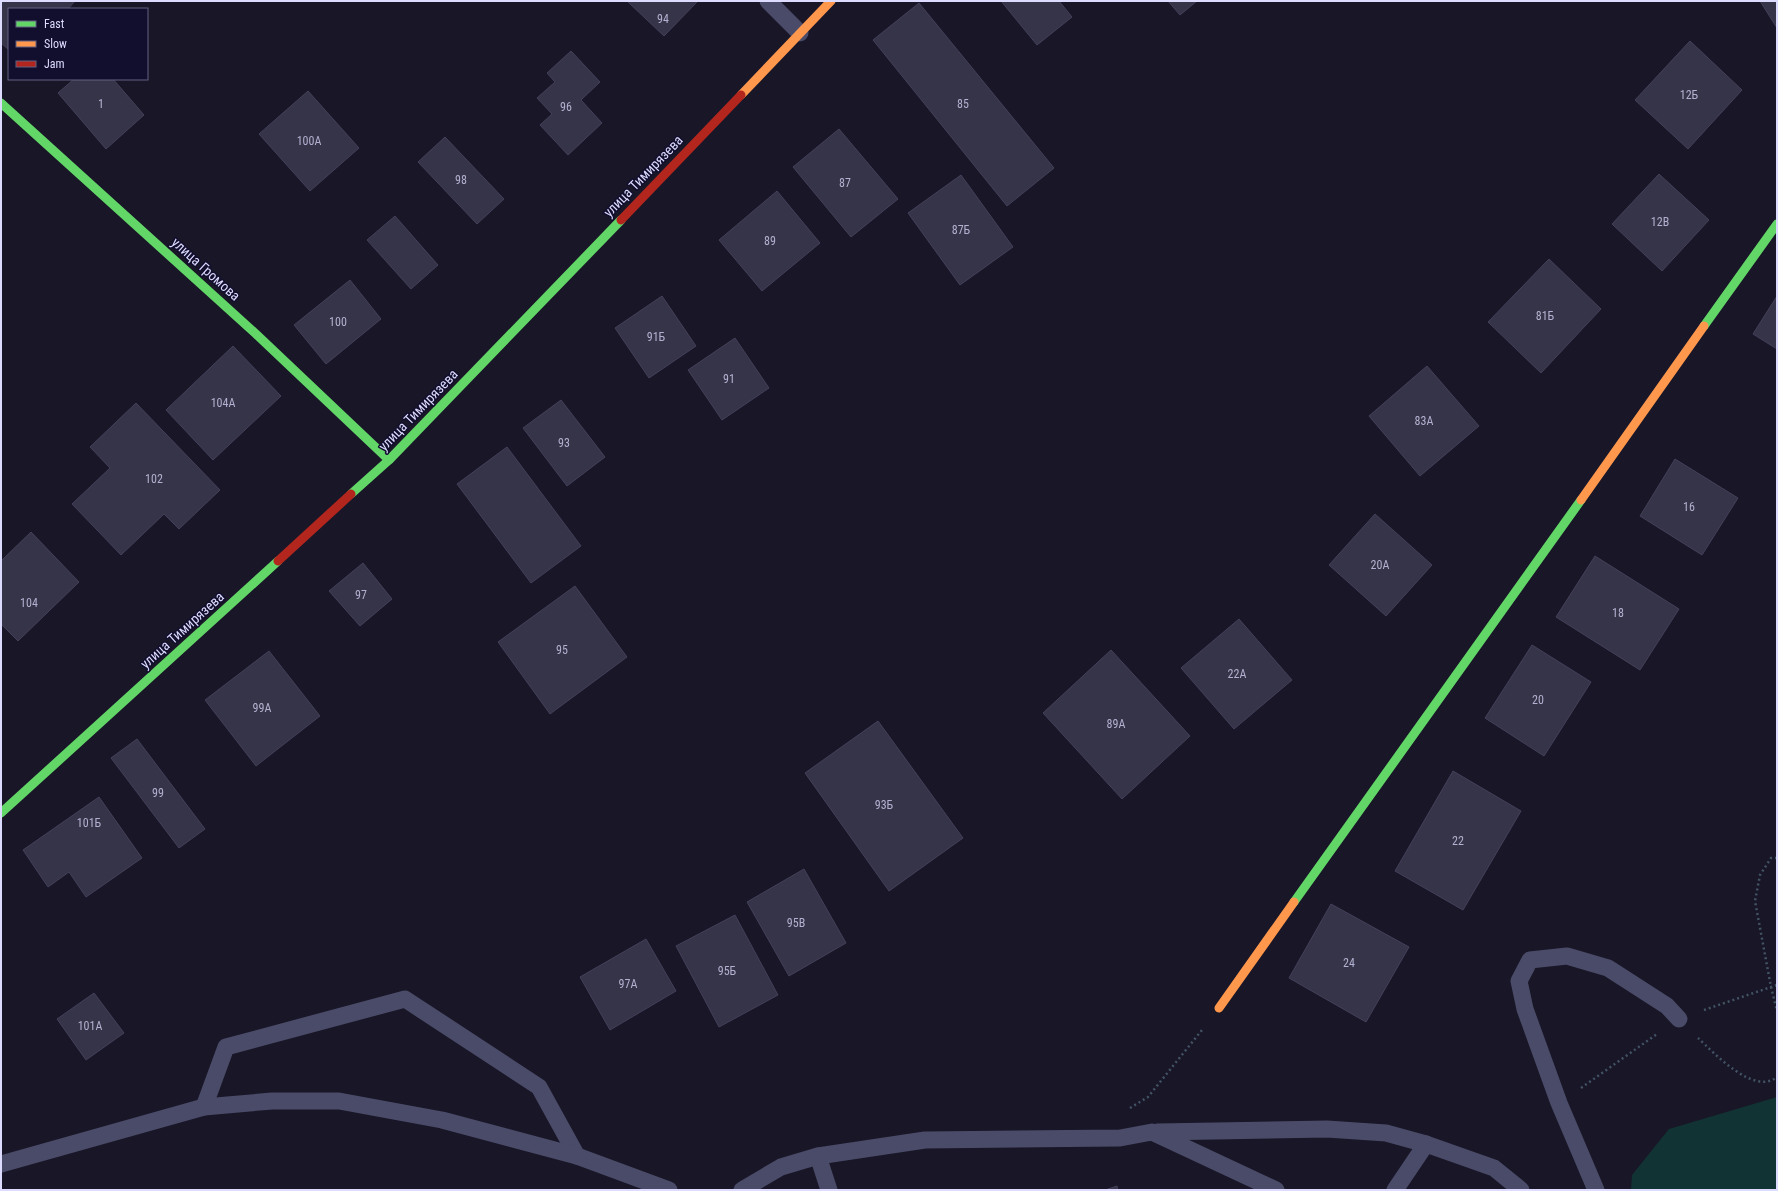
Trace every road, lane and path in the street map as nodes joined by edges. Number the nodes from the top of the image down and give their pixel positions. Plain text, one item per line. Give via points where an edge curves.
1 (768, 1) edge
2 (831, 1) edge
3 (800, 33) junction
4 (1, 103) edge
5 (1777, 224) edge
6 (389, 460) junction
7 (1, 813) edge
8 (1777, 858) edge
9 (1219, 1008) joint
10 (1777, 1011) edge
11 (1679, 1019) joint
12 (1777, 1078) edge
13 (204, 1107) junction
14 (1129, 1109) dead end
15 (1152, 1132) junction
16 (1426, 1144) junction
17 (577, 1156) junction
18 (818, 1156) junction
19 (1, 1164) edge
20 (669, 1190) edge
21 (742, 1190) edge
22 (829, 1190) edge
23 (1276, 1190) edge
24 (1395, 1190) edge
25 (1521, 1190) edge
26 (1596, 1190) edge

1 - 3 lane
2 - 3 street, улица Тимирязева
3 - 6 street, улица Тимирязева
4 - 6 street, улица Громова via 256,334
5 - 9 street
6 - 7 street, улица Тимирязева
8 - 10 path via 1771,858 1760,875 1755,901 1770,987
9 - 14 path via 1148,1097
11 - 12 path via 1723,1062 1754,1082 1773,1081
11 - 26 lane via 1667,1006 1608,968 1566,956 1530,960 1519,981 1525,1009 1559,1103
13 - 17 lane via 272,1102 339,1102 442,1120
13 - 17 lane via 226,1047 405,999 539,1087
13 - 19 lane
15 - 16 lane via 1327,1129 1386,1133
15 - 18 lane via 1120,1138 925,1140
15 - 23 lane
16 - 24 lane
16 - 25 lane via 1494,1168
17 - 20 lane
18 - 21 lane via 782,1167
18 - 22 lane

